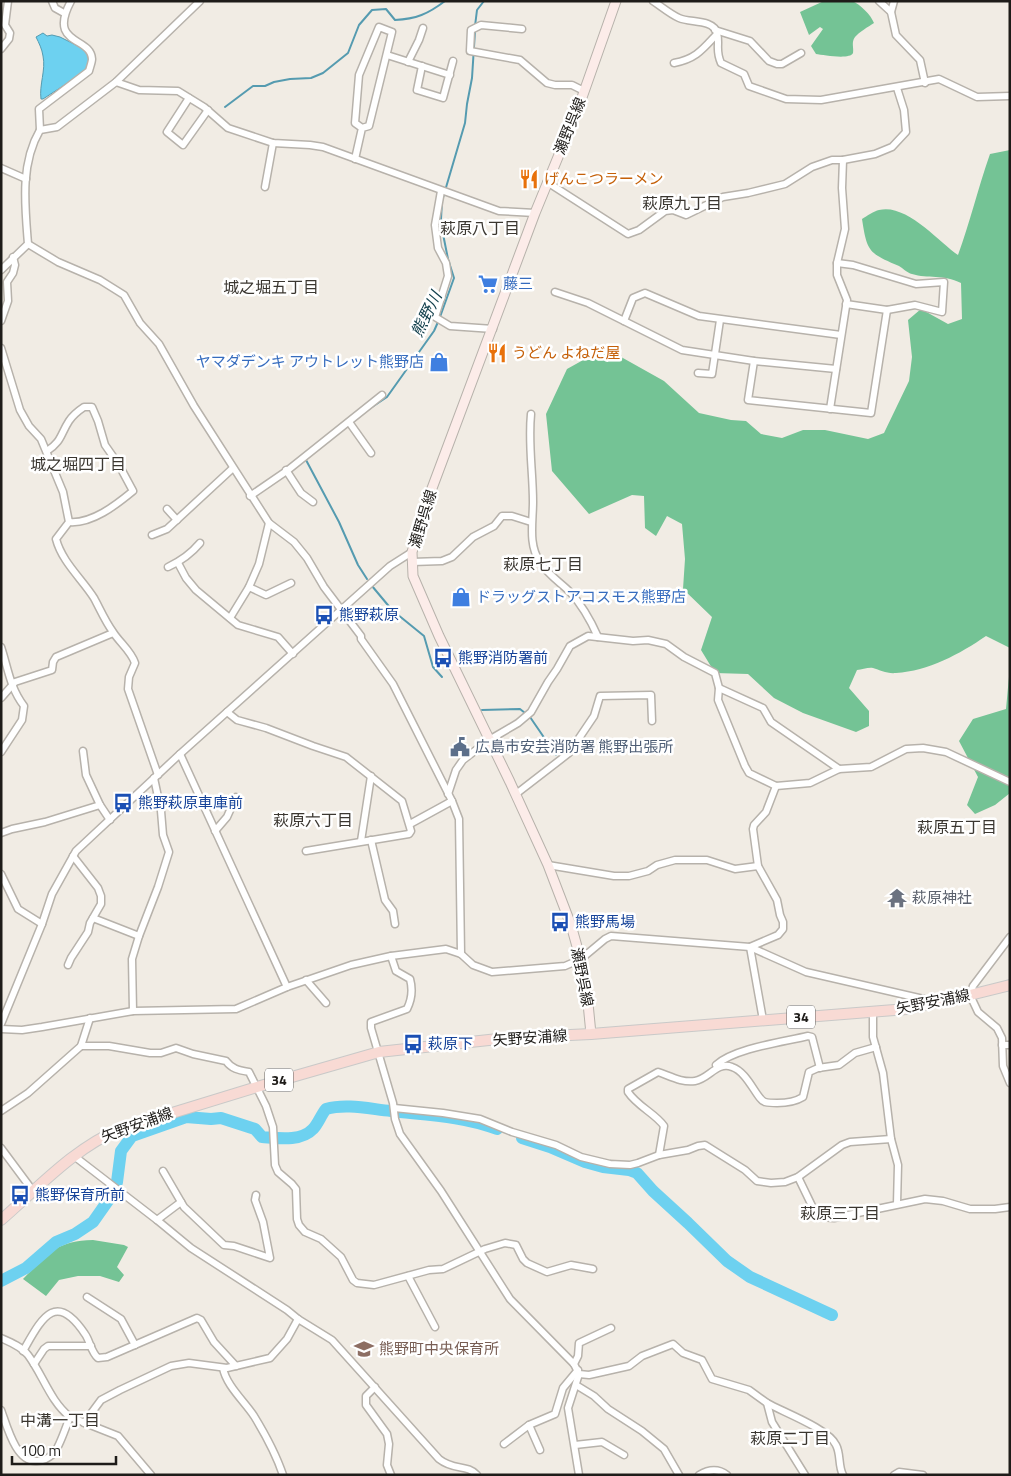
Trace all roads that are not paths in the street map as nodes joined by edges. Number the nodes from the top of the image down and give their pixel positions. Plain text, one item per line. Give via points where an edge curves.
1 (8, 1) edge
2 (52, 1) edge
3 (71, 1) edge
4 (200, 1) edge
5 (616, 1) edge
6 (653, 1) edge
7 (879, 1) edge
8 (894, 1) edge
9 (891, 12) junction
10 (64, 13) junction
11 (423, 28) dead end
12 (522, 29) dead end
13 (716, 32) junction
14 (1, 49) edge
15 (801, 53) dead end
16 (387, 54) junction
17 (453, 61) dead end
18 (408, 62) junction
19 (674, 62) dead end
20 (422, 66) junction
21 (450, 76) junction
22 (116, 82) junction
23 (925, 83) junction
24 (897, 88) junction
25 (584, 91) junction
26 (1010, 96) edge
27 (189, 98) junction
28 (208, 110) junction
29 (362, 128) junction
30 (40, 130) junction
31 (273, 143) junction
32 (355, 159) junction
33 (843, 160) junction
34 (1, 168) edge
35 (26, 179) junction
36 (547, 182) junction
37 (265, 187) dead end
38 (441, 191) junction
39 (535, 213) junction
40 (28, 244) junction
41 (13, 257) junction
42 (837, 263) junction
43 (1, 270) edge
44 (555, 292) dead end
45 (846, 304) junction
46 (886, 310) junction
47 (720, 320) junction
48 (1, 321) edge
49 (624, 321) junction
50 (493, 329) junction
51 (841, 335) junction
52 (2, 350) edge
53 (715, 355) junction
54 (754, 360) junction
55 (836, 369) junction
56 (698, 373) dead end
57 (382, 394) dead end
58 (830, 409) junction
59 (531, 414) dead end
60 (349, 422) junction
61 (47, 451) junction
62 (372, 453) dead end
63 (233, 468) junction
64 (286, 470) junction
65 (250, 496) junction
66 (313, 502) dead end
67 (167, 509) dead end
68 (177, 520) junction
69 (70, 522) junction
70 (531, 522) junction
71 (269, 524) junction
72 (152, 535) dead end
73 (200, 543) dead end
74 (412, 557) junction
75 (178, 563) junction
76 (168, 567) dead end
77 (291, 583) dead end
78 (249, 587) junction
79 (342, 610) junction
80 (230, 618) junction
81 (113, 633) junction
82 (598, 637) junction
83 (1, 647) edge
84 (293, 654) junction
85 (3, 663) edge
86 (11, 685) junction
87 (719, 688) junction
88 (1, 698) edge
89 (227, 712) junction
90 (652, 721) dead end
91 (489, 740) junction
92 (83, 751) dead end
93 (1, 752) edge
94 (180, 754) junction
95 (839, 769) junction
96 (156, 776) junction
97 (371, 776) junction
98 (1010, 782) edge
99 (776, 786) junction
100 (516, 794) junction
101 (236, 797) dead end
102 (450, 797) junction
103 (100, 805) junction
104 (110, 820) junction
105 (410, 824) junction
106 (215, 831) junction
107 (1, 833) edge
108 (372, 840) junction
109 (362, 841) junction
110 (306, 851) dead end
111 (73, 856) junction
112 (548, 865) junction
113 (758, 866) junction
114 (1, 874) edge
115 (93, 918) junction
116 (42, 924) junction
117 (394, 924) dead end
118 (139, 936) junction
119 (1010, 937) edge
120 (750, 947) junction
121 (461, 954) junction
122 (390, 956) junction
123 (580, 959) junction
124 (68, 965) dead end
125 (306, 980) junction
126 (1010, 985) edge
127 (287, 987) junction
128 (970, 995) junction
129 (326, 1003) dead end
130 (938, 1003) junction
131 (133, 1011) junction
132 (873, 1011) junction
133 (90, 1018) junction
134 (763, 1020) junction
135 (1, 1024) edge
136 (1, 1029) edge
137 (591, 1034) junction
138 (1002, 1045) junction
139 (1010, 1045) edge
140 (81, 1046) junction
141 (876, 1047) junction
142 (379, 1052) junction
143 (820, 1068) junction
144 (715, 1069) junction
145 (1010, 1083) edge
146 (257, 1086) junction
147 (394, 1108) junction
148 (1, 1111) edge
149 (891, 1139) junction
150 (1, 1148) edge
151 (659, 1155) junction
152 (74, 1156) junction
153 (162, 1171) dead end
154 (798, 1177) junction
155 (34, 1192) junction
156 (256, 1195) dead end
157 (181, 1202) junction
158 (897, 1204) junction
159 (1010, 1207) edge
160 (1, 1220) edge
161 (157, 1220) junction
162 (481, 1251) junction
163 (593, 1269) dead end
164 (408, 1276) junction
165 (87, 1297) dead end
166 (298, 1319) junction
167 (435, 1327) dead end
168 (611, 1328) dead end
169 (1, 1338) edge
170 (135, 1345) junction
171 (91, 1346) junction
172 (24, 1350) junction
173 (34, 1364) junction
174 (574, 1364) junction
175 (236, 1366) junction
176 (223, 1368) junction
177 (578, 1372) junction
178 (576, 1385) junction
179 (375, 1388) junction
180 (767, 1403) junction
181 (1, 1410) edge
182 (70, 1417) junction
183 (84, 1422) junction
184 (529, 1425) junction
185 (504, 1444) dead end
186 (575, 1445) junction
187 (540, 1450) dead end
188 (624, 1455) dead end
189 (476, 1474) edge
190 (151, 1475) edge
191 (283, 1475) edge
192 (390, 1475) edge
193 (579, 1475) edge
194 (679, 1475) edge
195 (700, 1475) edge
196 (728, 1475) edge
197 (805, 1475) edge
198 (843, 1475) edge
199 (894, 1475) edge
200 (923, 1475) edge

1 - 14 street via 5,25 10,34
2 - 10 street via 55,8
3 - 10 street
4 - 22 street
5 - 25 main road, 瀬野呉線
6 - 13 street via 678,18 707,23
7 - 9 street
8 - 9 street
9 - 23 street via 896,35 920,60
10 - 30 street via 69,38 89,50 92,58 90,71 39,110
11 - 18 street
12 - 25 street via 481,25 471,30 470,52 520,60 547,83 572,85
13 - 15 street via 750,41 769,61 777,64
13 - 19 street via 700,52 688,60
13 - 24 street via 717,54 721,63 744,74 749,86 786,99 821,100
16 - 18 street
16 - 29 street via 370,126
16 - 29 street via 392,32 379,27 359,75 355,123
17 - 21 street
18 - 20 street
20 - 21 street
20 - 21 street via 417,90 443,98
22 - 27 street via 139,90 178,91
22 - 30 street via 57,126
23 - 24 street
23 - 26 street via 939,80 977,97
24 - 33 street via 906,132 892,148
25 - 36 main road, 瀬野呉線
27 - 28 street
27 - 28 street via 167,132 183,145
28 - 31 street via 228,128
29 - 32 street
30 - 35 street via 32,142
31 - 32 street via 310,145
31 - 37 street
32 - 38 street
33 - 36 street via 812,167 786,184 723,197 686,215 665,211 628,234
33 - 42 street via 845,229
34 - 35 street
35 - 40 street via 24,200
36 - 39 main road, 瀬野呉線
38 - 39 street via 499,211
38 - 50 street via 436,225 438,248 448,276 436,317 450,326
39 - 50 main road, 瀬野呉線
40 - 41 street
40 - 63 street via 124,295 140,323 159,344
41 - 43 street
41 - 48 street via 15,265 7,282 8,302
42 - 45 street via 837,275
42 - 46 street via 916,284 944,282 942,312 914,305
44 - 49 street via 588,303
45 - 46 street
45 - 51 street
46 - 58 street via 871,412
47 - 49 street via 699,316 645,294 633,298
47 - 51 street
47 - 53 street
49 - 53 street via 682,350
50 - 74 main road, 瀬野呉線 via 431,491
51 - 55 street
52 - 61 street via 20,410
53 - 54 street
53 - 56 street via 712,374
54 - 55 street
54 - 58 street via 748,400
55 - 58 street
57 - 60 street
59 - 70 street
60 - 62 street
60 - 64 street
61 - 69 street via 64,492
61 - 69 street via 61,438 76,414 84,407 92,408 104,445 133,491 90,519
63 - 65 street
63 - 68 street
64 - 65 street
64 - 66 street via 301,493
65 - 71 street
67 - 68 street
68 - 72 street via 167,529
69 - 81 street via 58,536 57,543
70 - 74 street via 502,516 494,526 473,537 452,557 442,561
70 - 82 street via 539,561 576,599 590,618
71 - 78 street via 259,564
71 - 79 street via 294,542
73 - 75 street
74 - 79 street via 390,566
74 - 91 main road, 瀬野呉線 via 413,576
75 - 76 street
75 - 80 street via 196,590
77 - 78 street via 266,595
78 - 80 street
79 - 84 street
79 - 102 street via 393,684
80 - 84 street via 238,624 278,637
81 - 86 street via 56,656 52,670
81 - 96 street via 134,658 128,689
82 - 87 street via 666,644 715,672
82 - 91 street via 588,636 570,646 530,712
83 - 85 street
84 - 89 street
85 - 86 street
86 - 88 street
86 - 93 street via 24,706 22,720
87 - 95 street via 763,708 771,722
87 - 99 street via 718,700 749,773
89 - 94 street
89 - 97 street via 237,720 346,757
90 - 100 street via 650,694 600,696 594,716 569,753
91 - 100 main road, 瀬野呉線
91 - 102 street via 463,760 456,770
92 - 103 street via 86,775
94 - 96 street
94 - 106 street
95 - 98 street via 871,767 906,749 923,748 946,752
95 - 99 street via 810,783
96 - 104 street
96 - 118 street via 163,836 169,852
97 - 105 street via 402,800
97 - 109 street
99 - 113 street via 766,812 753,829
100 - 112 main road, 瀬野呉線
101 - 106 street via 227,817
102 - 105 street
102 - 121 street via 458,819
103 - 104 street
103 - 107 street
104 - 111 street
105 - 108 street via 409,834
106 - 127 street
108 - 109 street
108 - 117 street via 384,900 393,911
109 - 110 street
111 - 115 street via 102,896
111 - 116 street via 52,894
112 - 113 street via 614,876 629,876 675,860 707,860 735,870
112 - 123 main road, 瀬野呉線
113 - 120 street via 777,900 783,929 778,935
114 - 116 street via 18,909
115 - 118 street
115 - 124 street
116 - 135 street
118 - 131 street via 132,959
119 - 128 street via 973,986
120 - 123 street via 611,936
120 - 130 street via 806,972
120 - 134 street
121 - 122 street via 446,949
121 - 123 street via 473,965 492,972 564,966
122 - 125 street
122 - 142 street via 396,971 410,979 412,996 407,1009 371,1022
123 - 137 main road, 瀬野呉線
125 - 127 street
125 - 129 street
126 - 128 main road, 矢野安浦線 / 34
127 - 131 street via 236,1009
128 - 130 main road, 矢野安浦線 / 34
128 - 138 street via 978,1012 997,1028
130 - 132 main road, 矢野安浦線 / 34
131 - 133 street
132 - 134 main road, 矢野安浦線 / 34
132 - 141 street
133 - 136 street via 22,1030
133 - 140 street
134 - 137 main road, 矢野安浦線 / 34
137 - 142 main road, 矢野安浦線 / 34 via 507,1038
138 - 139 street
138 - 145 street via 1003,1066
140 - 146 street via 109,1046 150,1053 176,1048 226,1061 230,1067 248,1072
140 - 148 street via 28,1093
141 - 143 street via 855,1053 839,1065
141 - 149 street via 883,1073
142 - 146 main road, 矢野安浦線 / 34
142 - 147 street
143 - 144 street via 814,1040 808,1036 748,1051 719,1063
143 - 144 street via 809,1072 803,1097 784,1103 760,1100 748,1079 731,1066
144 - 151 street via 695,1081 683,1081 658,1072 628,1089 630,1095 664,1126
146 - 152 main road, 矢野安浦線 / 34 via 120,1129 101,1137
146 - 164 street via 273,1127 275,1165 296,1189 297,1219 302,1229 341,1257 357,1283 374,1285
147 - 151 street via 480,1120 602,1163 630,1165
147 - 162 street via 400,1134
149 - 154 street via 842,1145
149 - 158 street via 898,1165
150 - 155 street
151 - 154 street via 705,1145 757,1181 785,1182
152 - 155 main road, 矢野安浦線 / 34
152 - 161 street
153 - 157 street
154 - 158 street via 821,1217 834,1218
155 - 160 main road, 矢野安浦線 / 34
156 - 157 street via 270,1258 224,1245
157 - 161 street
158 - 159 street via 925,1199 970,1209
161 - 166 street via 191,1248
162 - 163 street via 511,1243 516,1245 527,1263 547,1272 571,1266
162 - 164 street via 443,1270
162 - 174 street via 518,1309
164 - 167 street
165 - 170 street via 121,1319
166 - 175 street via 288,1339 270,1358
166 - 179 street via 332,1340
168 - 174 street via 579,1343
169 - 172 street
170 - 171 street via 98,1358
170 - 175 street via 197,1318
171 - 172 street via 83,1331 67,1314 53,1312 41,1320
171 - 173 street via 48,1346
172 - 173 street
173 - 182 street via 54,1399
174 - 177 street
175 - 176 street
176 - 183 street via 189,1363 171,1366 101,1400
176 - 191 street via 224,1376 262,1430
177 - 178 street
177 - 180 street via 590,1375 629,1366 642,1356 673,1344 683,1353 702,1360 712,1379 749,1390
177 - 184 street via 564,1388 555,1414
178 - 186 street via 568,1408
178 - 194 street via 664,1449
179 - 189 street via 439,1459 447,1465 469,1468
179 - 192 street via 366,1396 366,1405 387,1434
180 - 197 street via 772,1422
180 - 198 street via 826,1432 836,1444
181 - 182 street via 21,1456 31,1462 43,1461 55,1452
182 - 183 street
183 - 190 street via 118,1436
184 - 185 street
184 - 187 street
186 - 188 street via 602,1442
186 - 193 street
195 - 196 street via 707,1470
199 - 200 street via 899,1472

